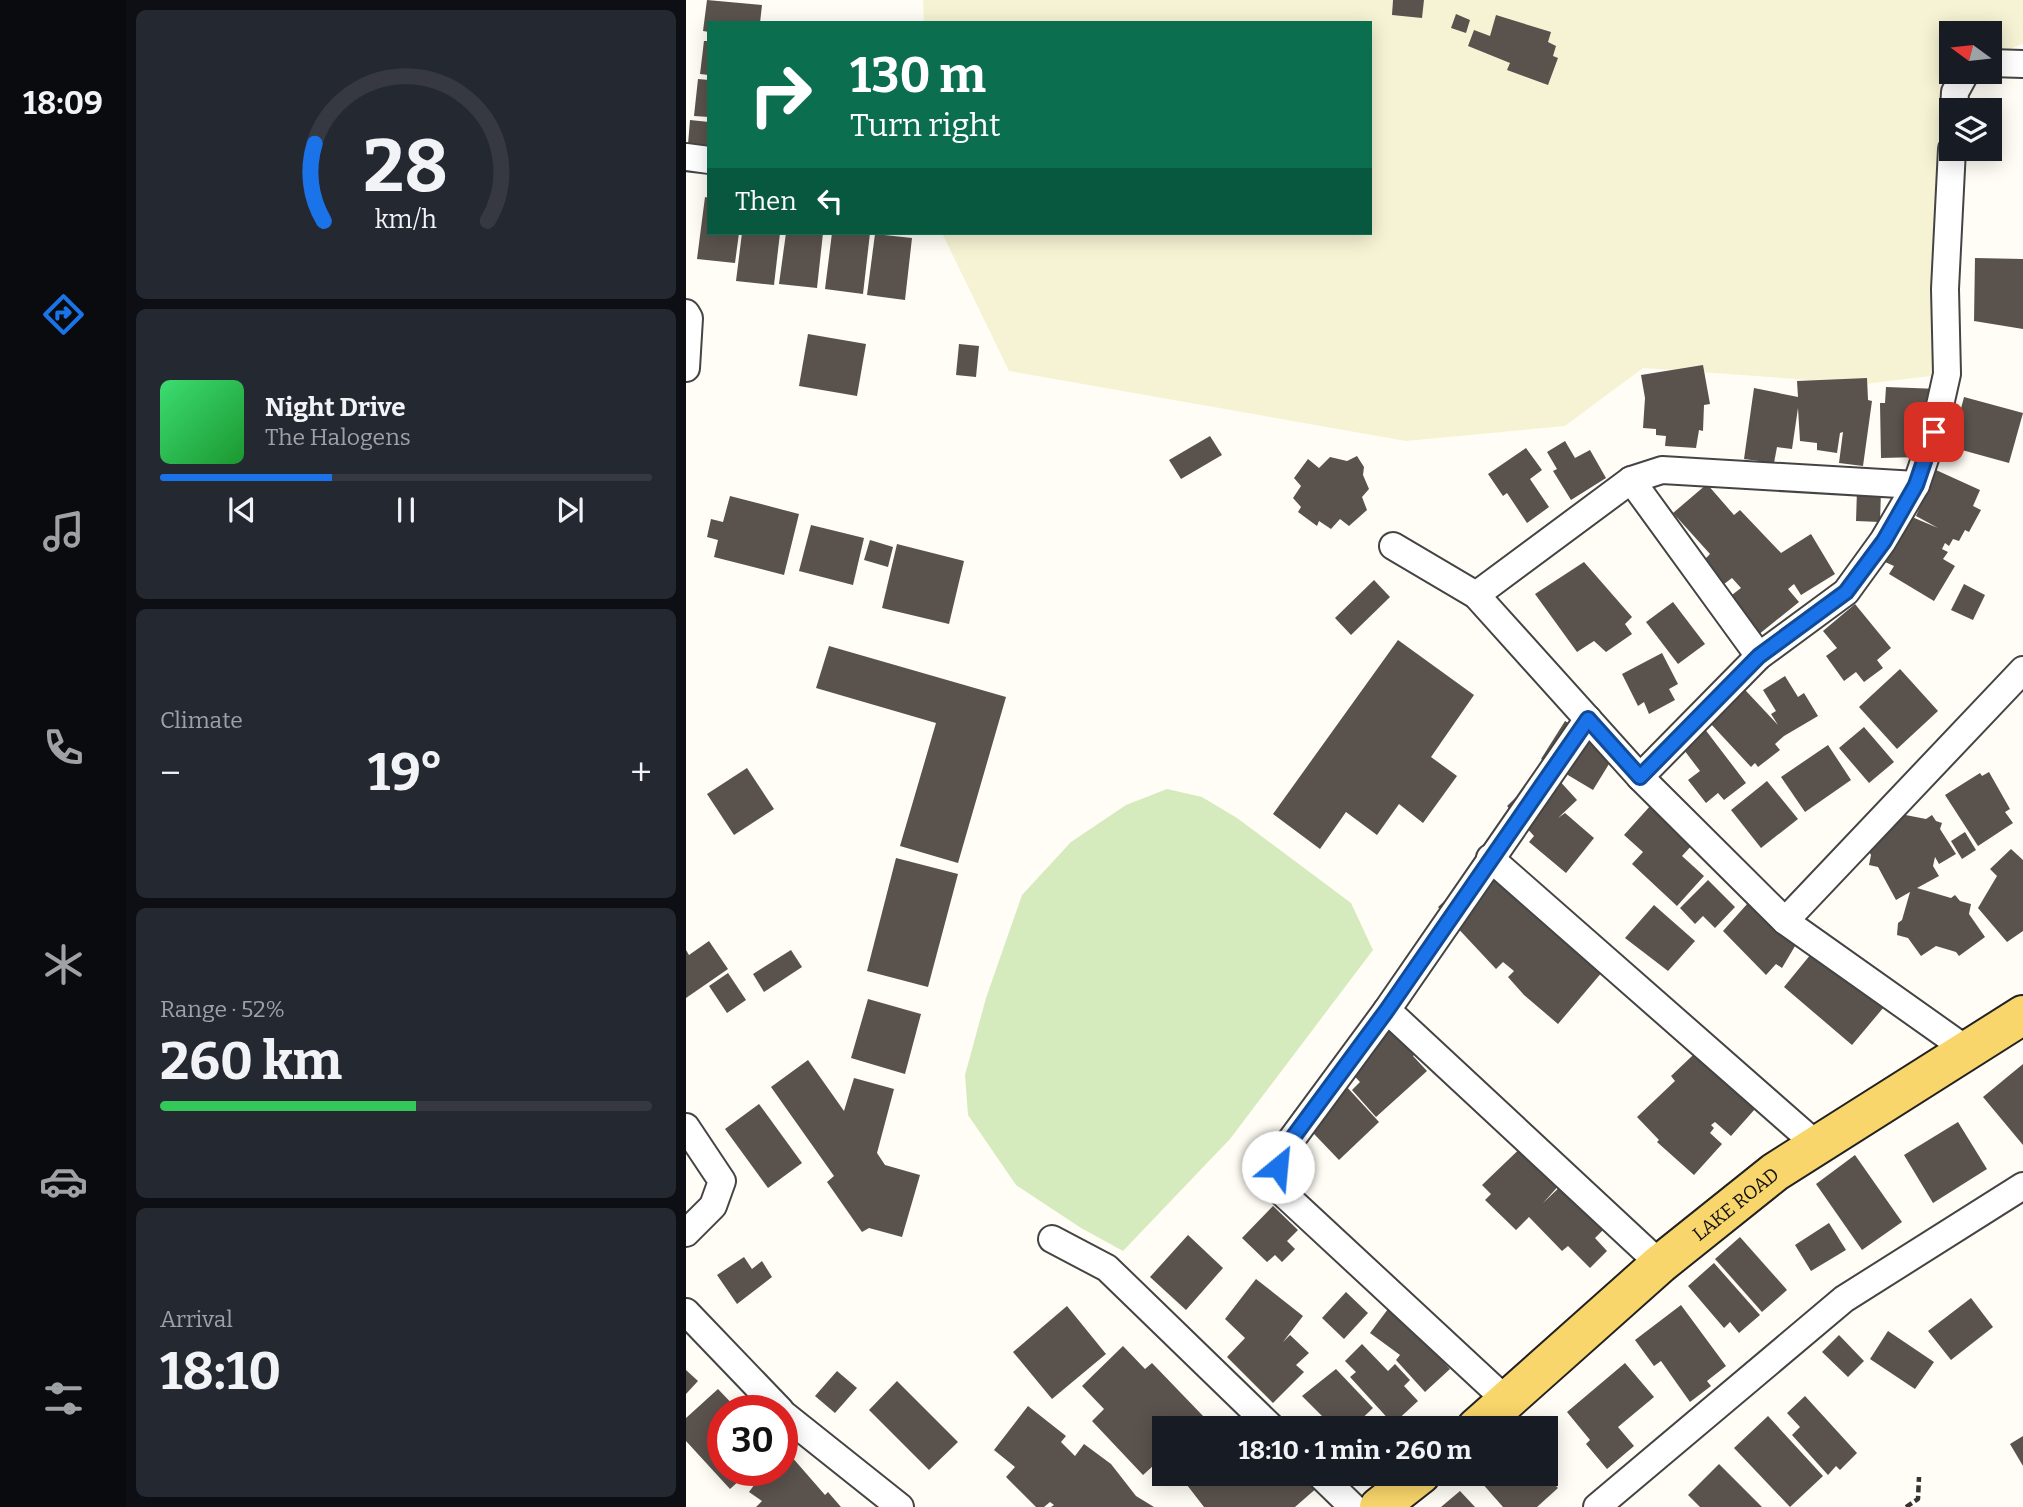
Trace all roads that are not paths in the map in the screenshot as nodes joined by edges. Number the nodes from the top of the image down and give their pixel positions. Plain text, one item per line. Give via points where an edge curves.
1 (2002, 63) edge
2 (2023, 64) edge
3 (686, 157) edge
4 (707, 160) edge
5 (1951, 161) edge
6 (686, 313) edge
7 (686, 368) edge
8 (1631, 480) junction
9 (1916, 485) junction
10 (1392, 546) dead end
11 (1476, 595) junction
12 (1759, 656) junction
13 (2023, 670) edge
14 (1588, 719) junction
15 (1640, 777) junction
16 (1490, 858) junction
17 (1785, 921) junction
18 (1387, 1010) junction
19 (2023, 1015) edge
20 (1967, 1050) junction
21 (686, 1127) edge
22 (1819, 1147) junction
23 (2023, 1186) edge
24 (686, 1233) edge
25 (1052, 1239) dead end
26 (1660, 1264) junction
27 (686, 1312) edge
28 (765, 1395) edge
29 (1508, 1402) junction
30 (1260, 1416) edge
31 (1491, 1416) edge
32 (798, 1426) edge
33 (1331, 1486) edge
34 (1406, 1486) edge
35 (900, 1507) edge
36 (1353, 1507) edge
37 (1379, 1507) edge
38 (1597, 1507) edge

1 - 2 street
3 - 4 street
5 - 9 street via 1945,289 1947,374
6 - 7 street
8 - 9 street via 1662,470
8 - 11 street
8 - 12 street
9 - 12 street via 1884,541 1846,592
10 - 11 street
11 - 14 street
12 - 15 street
13 - 17 street
14 - 15 street
14 - 16 street
15 - 17 street
16 - 18 street
16 - 22 street
17 - 20 street
18 - 26 street
18 - 29 street via 1283,1151 1272,1183
19 - 20 main road, LAKE ROAD
20 - 22 main road, LAKE ROAD
21 - 24 street via 722,1181 713,1206
22 - 26 main road, LAKE ROAD via 1775,1172
23 - 38 street via 1844,1299
25 - 30 street via 1107,1268
26 - 29 main road, LAKE ROAD
27 - 28 street
29 - 31 main road, LAKE ROAD
32 - 35 street
33 - 36 street
34 - 37 main road

